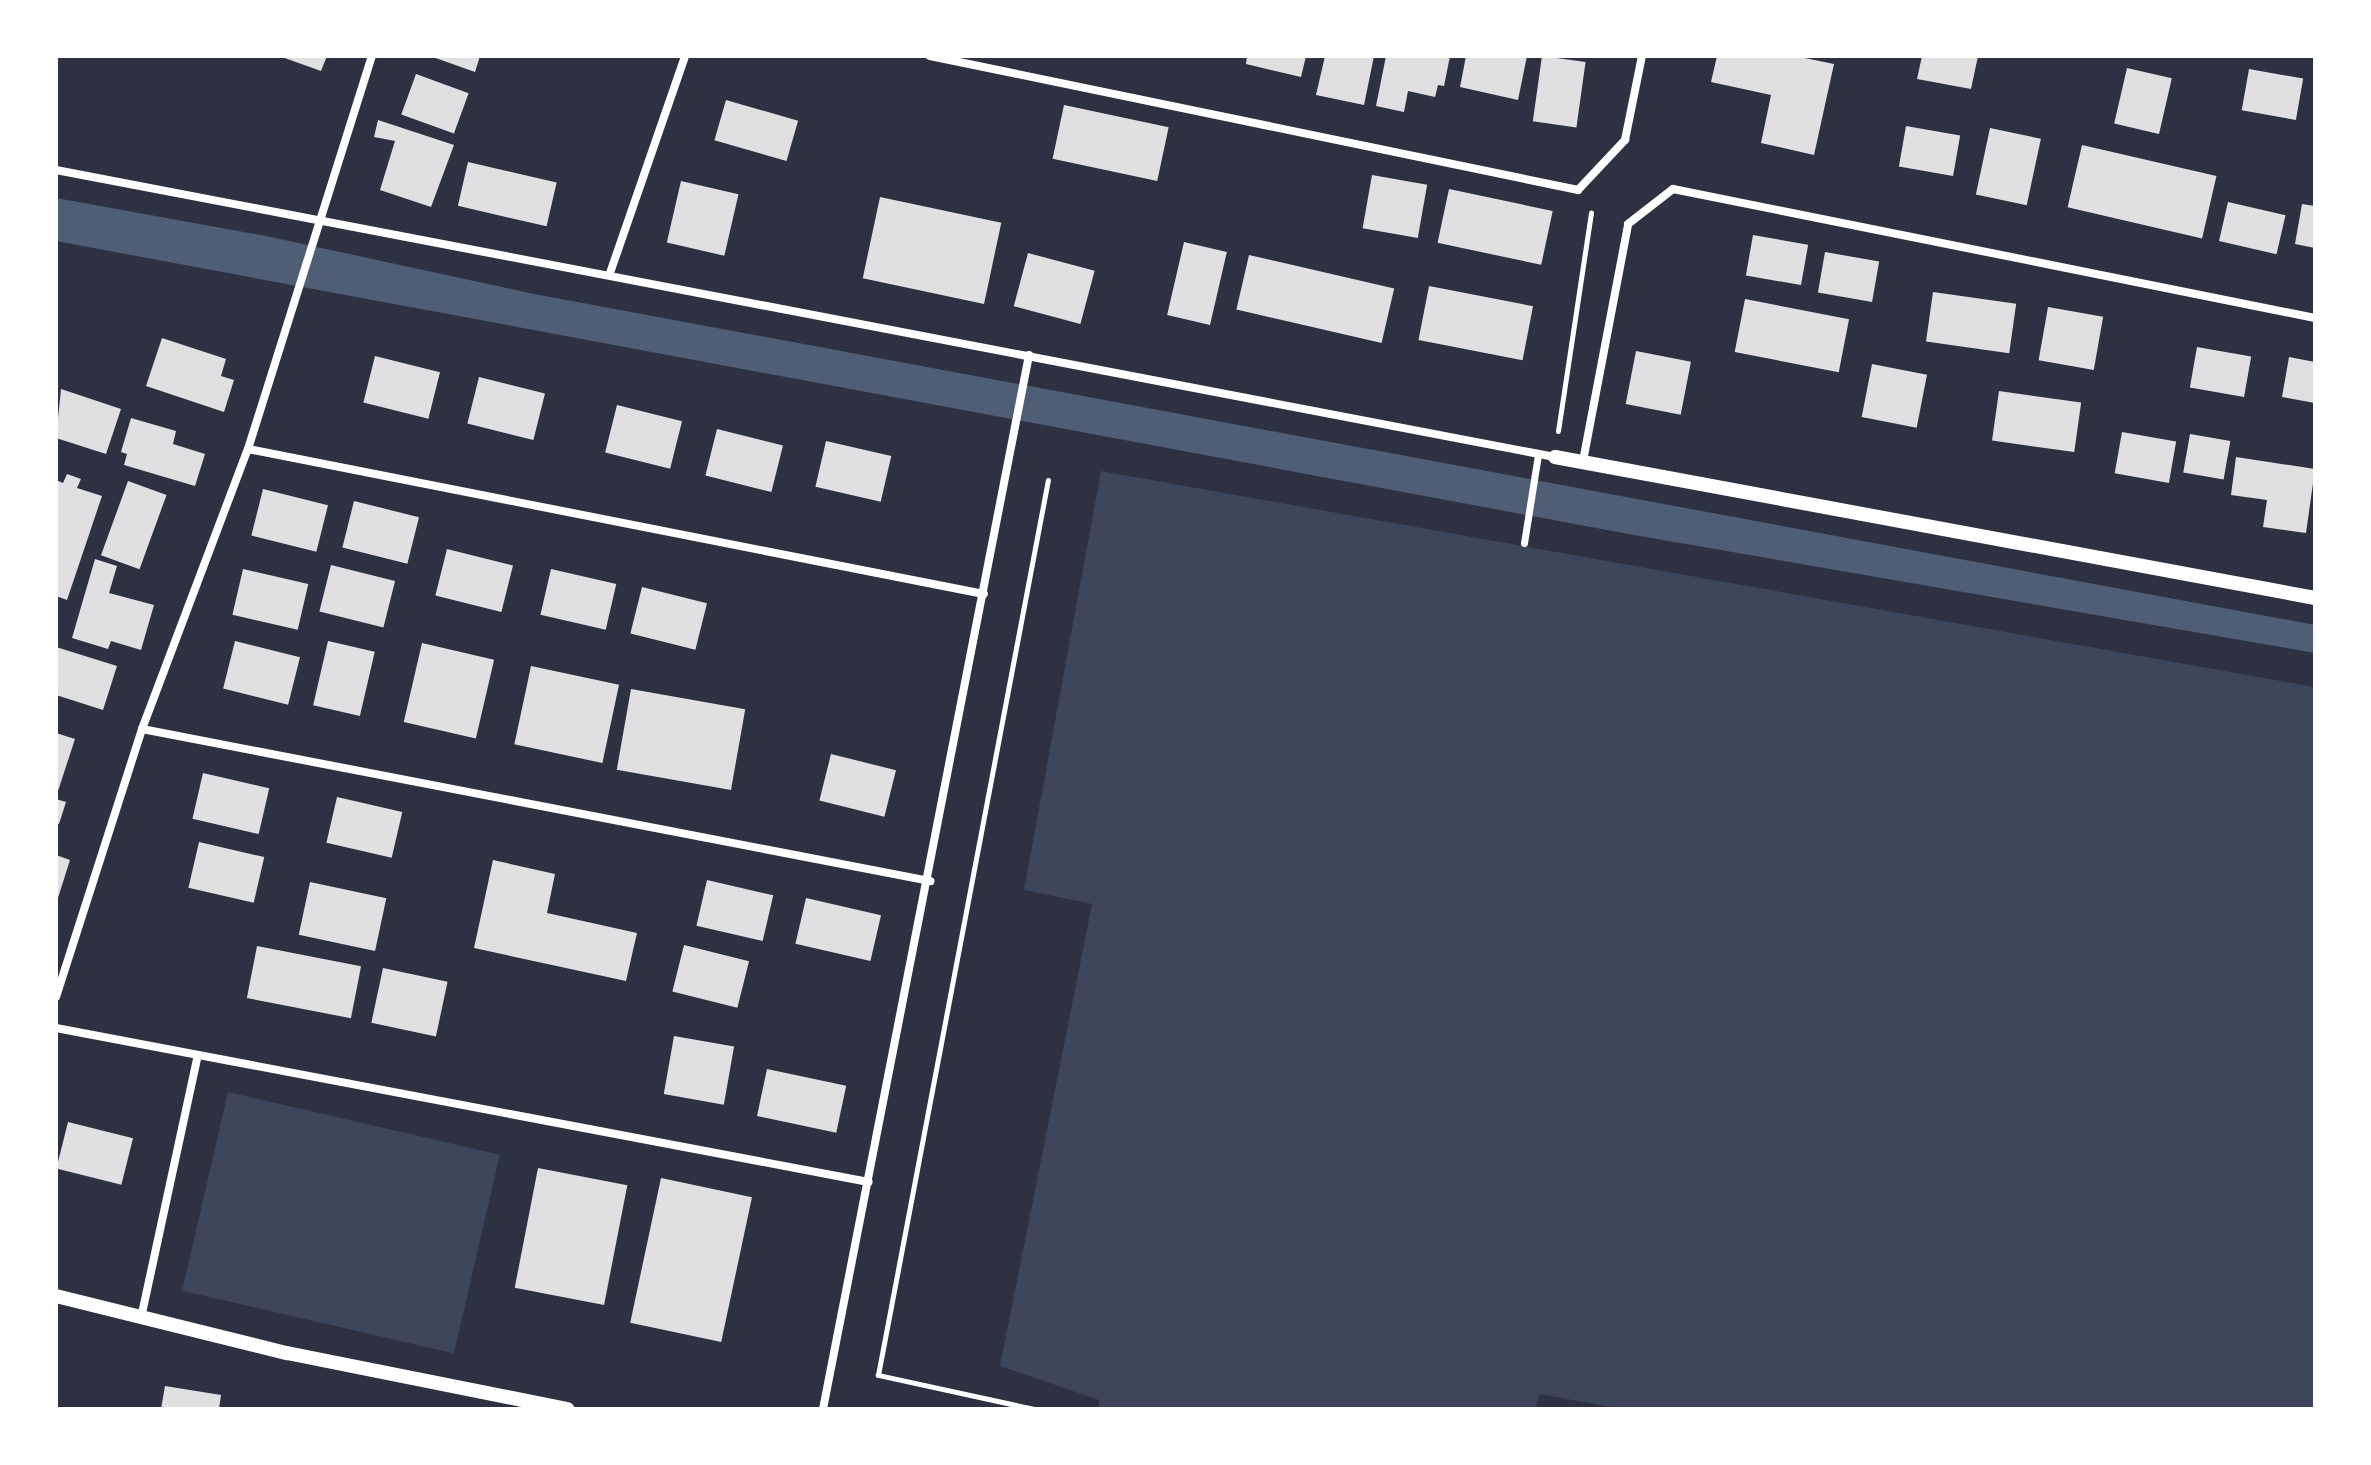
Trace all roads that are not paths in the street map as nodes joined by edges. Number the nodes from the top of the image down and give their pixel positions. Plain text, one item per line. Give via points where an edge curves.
1 (372, 56) edge
2 (685, 56) edge
3 (930, 56) edge
4 (1642, 56) edge
5 (56, 170) edge
6 (319, 217) junction
7 (610, 273) junction
8 (2315, 318) edge
9 (1029, 355) junction
10 (248, 449) junction
11 (1538, 455) junction
12 (1555, 457) joint
13 (1583, 461) junction
14 (1524, 543) dead end
15 (984, 594) junction
16 (2315, 598) edge
17 (142, 729) junction
18 (930, 881) junction
19 (56, 997) edge
20 (56, 1028) edge
21 (197, 1058) junction
22 (869, 1182) junction
23 (56, 1296) edge
24 (141, 1319) junction
25 (567, 1409) edge
26 (823, 1409) edge

1 - 6 street
2 - 7 street
3 - 4 street via 1578,190 1625,140
5 - 6 street
6 - 7 street
6 - 10 street
7 - 9 street
8 - 13 street via 1673,189 1628,224
9 - 11 street
9 - 15 street
10 - 15 street
10 - 17 street
11 - 12 street
11 - 14 street
12 - 13 street
13 - 16 street
15 - 18 street
17 - 18 street
17 - 19 street
18 - 22 street
20 - 21 street
21 - 22 street
21 - 24 street
22 - 26 street
23 - 24 street
24 - 25 street

